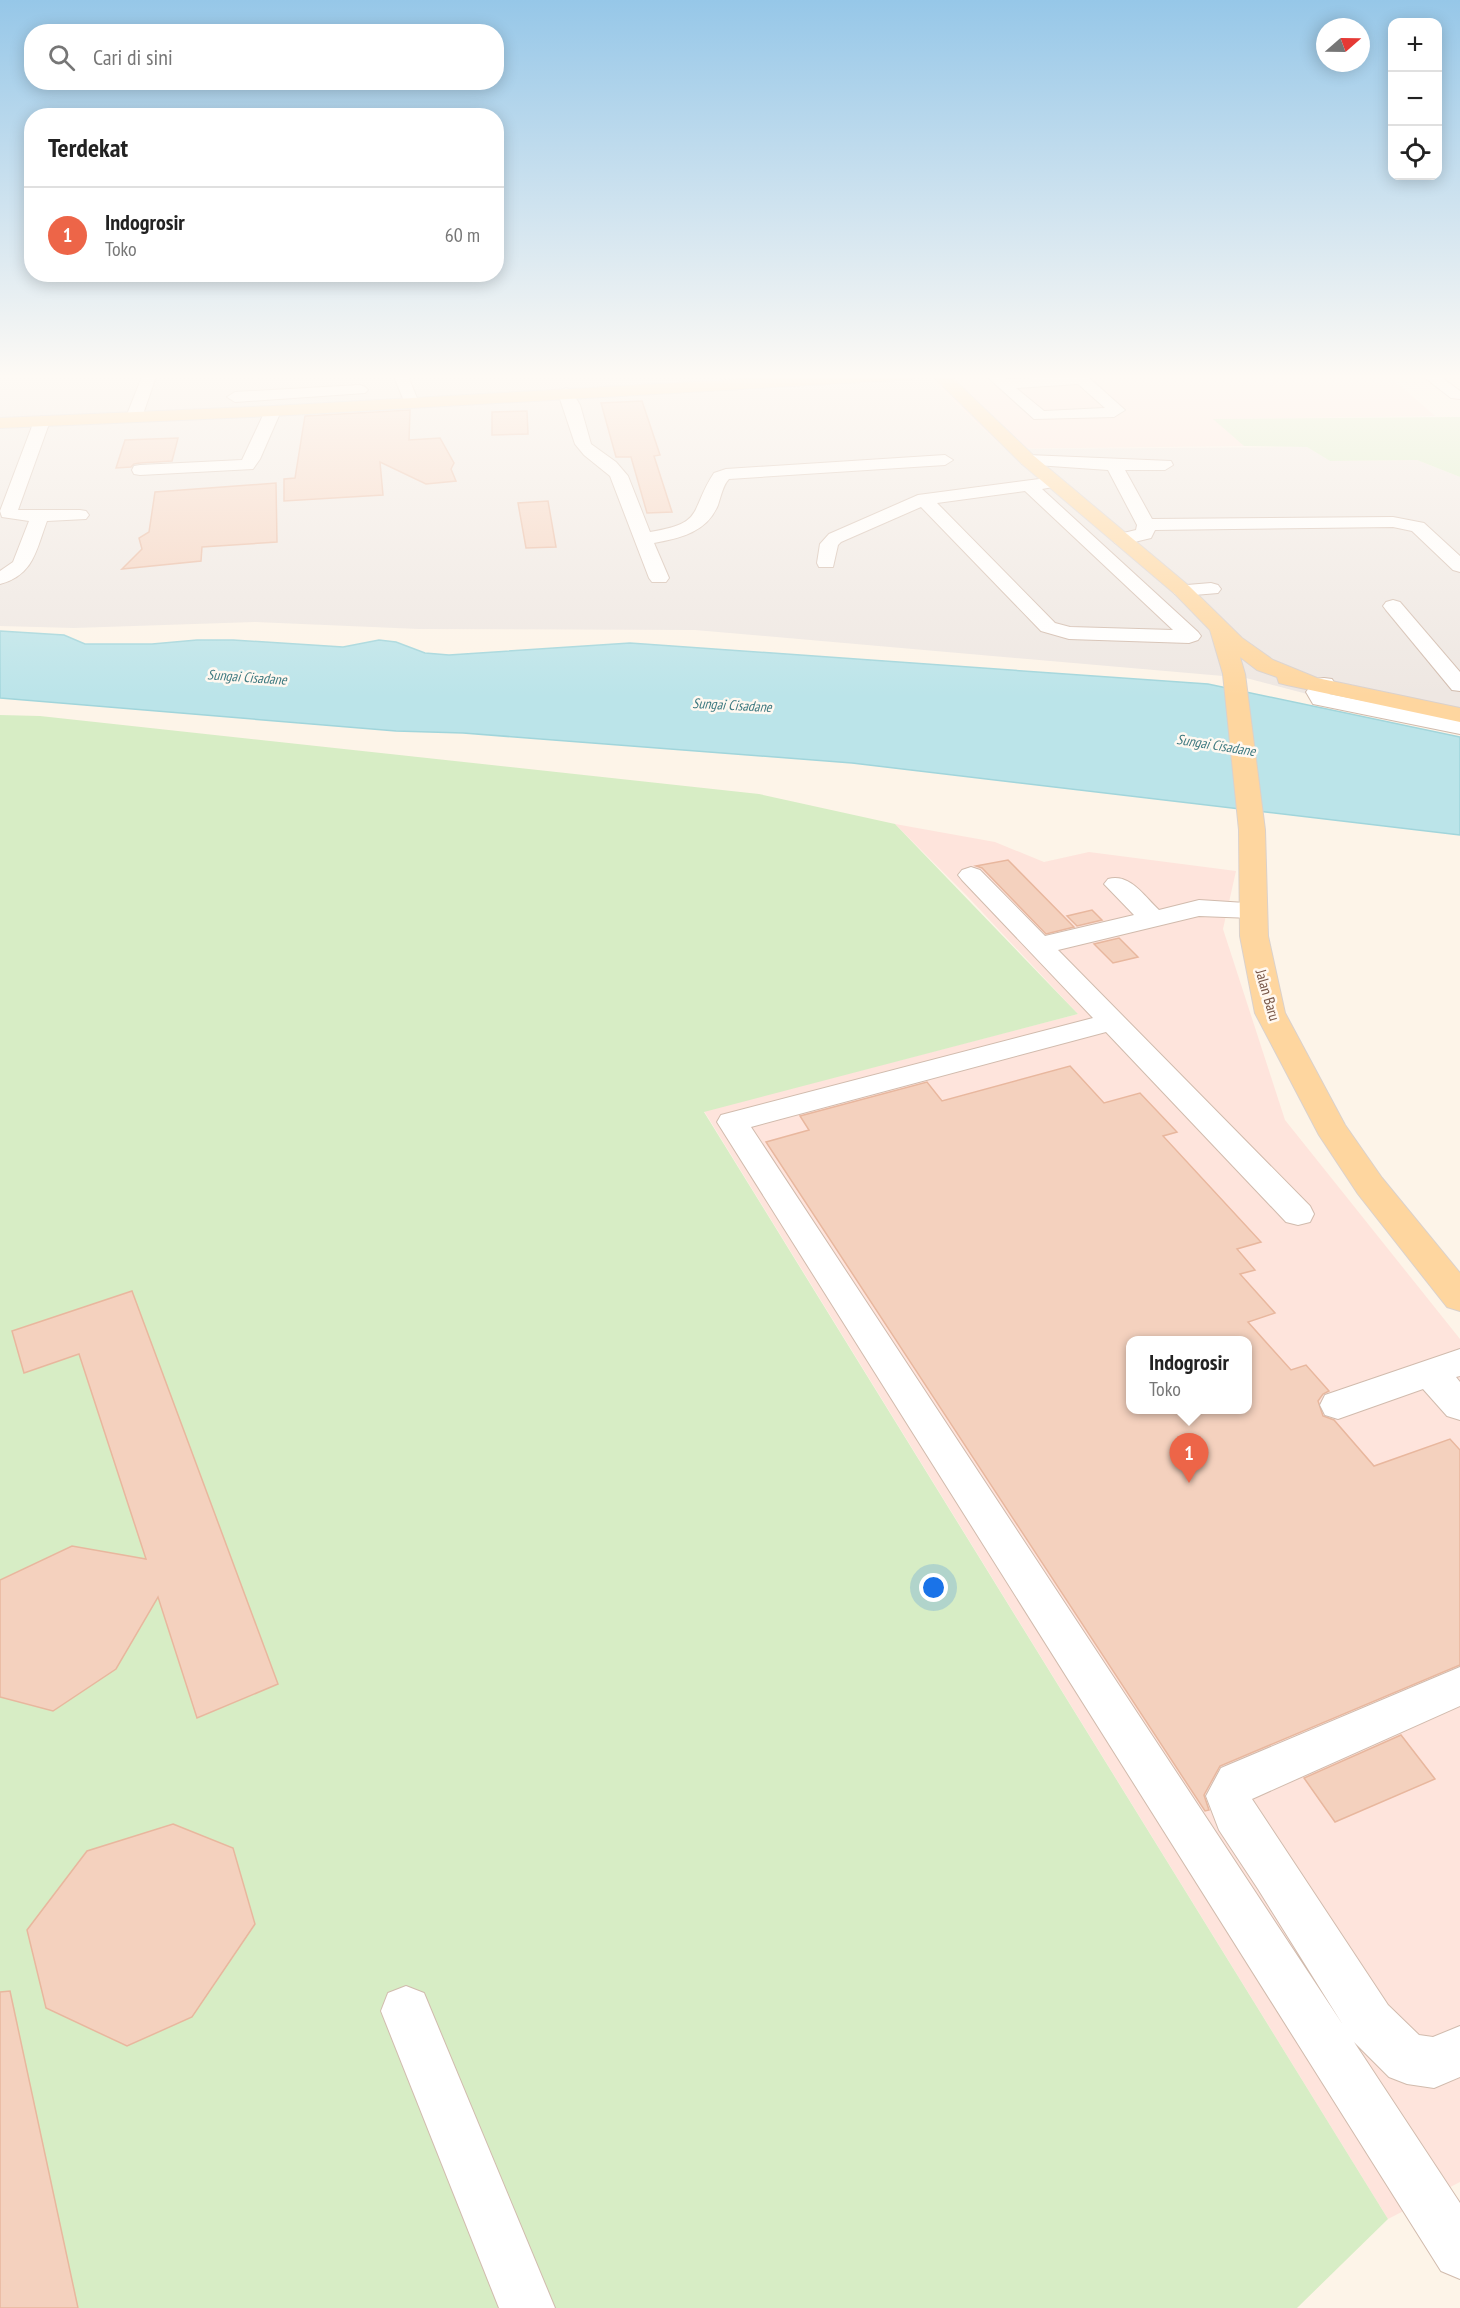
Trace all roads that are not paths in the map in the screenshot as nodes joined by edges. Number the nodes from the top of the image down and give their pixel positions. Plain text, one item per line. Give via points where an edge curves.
1 (18, 482) edge
2 (620, 482) edge
3 (718, 482) edge
4 (1054, 482) joint
5 (1123, 482) edge
6 (1028, 485) junction
7 (924, 499) junction
8 (80, 515) dead end
9 (40, 516) junction
10 (1146, 525) junction
11 (643, 539) junction
12 (1122, 539) junction
13 (826, 563) dead end
14 (1460, 566) edge
15 (0, 578) edge
16 (659, 578) dead end
17 (1211, 589) dead end
18 (1182, 590) junction
19 (1393, 606) dead end
20 (1219, 626) junction
21 (1234, 676) junction
22 (1316, 683) junction
23 (1460, 685) edge
24 (1460, 716) edge
25 (1460, 728) edge
26 (970, 875) dead end
27 (1116, 884) dead end
28 (1252, 910) junction
29 (1153, 919) junction
30 (1039, 946) junction
31 (1112, 1022) junction
32 (1298, 1214) dead end
33 (1460, 1298) edge
34 (1450, 1372) edge
35 (1338, 1405) dead end
36 (1460, 1406) edge
37 (1460, 1686) edge
38 (406, 2011) dead end
39 (1460, 2051) edge
40 (1460, 2252) edge
41 (527, 2308) edge

1 - 9 lane via 7,511 16,516
2 - 11 lane
3 - 11 lane via 704,515 697,521 678,532
4 - 6 lane
4 - 12 main road
5 - 10 lane
6 - 7 lane
6 - 7 lane via 1191,636 1069,633 1048,627
7 - 13 lane via 835,538
8 - 9 lane
9 - 15 lane via 20,567
10 - 12 lane via 1145,534
10 - 14 lane via 1409,524 1418,527
11 - 16 lane
12 - 18 main road
17 - 18 lane
18 - 20 main road
19 - 23 lane
20 - 21 main road, Jalan Baru
20 - 22 main road via 1256,660
21 - 22 main road via 1259,674
21 - 28 main road, Jalan Baru via 1252,830
22 - 24 main road
22 - 25 lane via 1321,699
26 - 30 lane
27 - 29 lane
28 - 29 lane via 1199,908
28 - 33 main road, Jalan Baru via 1270,1013 1304,1081 1370,1186
29 - 30 lane
30 - 31 lane
31 - 32 lane
31 - 40 lane via 732,1122
34 - 35 lane
34 - 36 lane
37 - 39 lane via 1237,1783 1229,1796 1235,1815 1370,2023 1407,2059 1434,2063
38 - 41 lane

